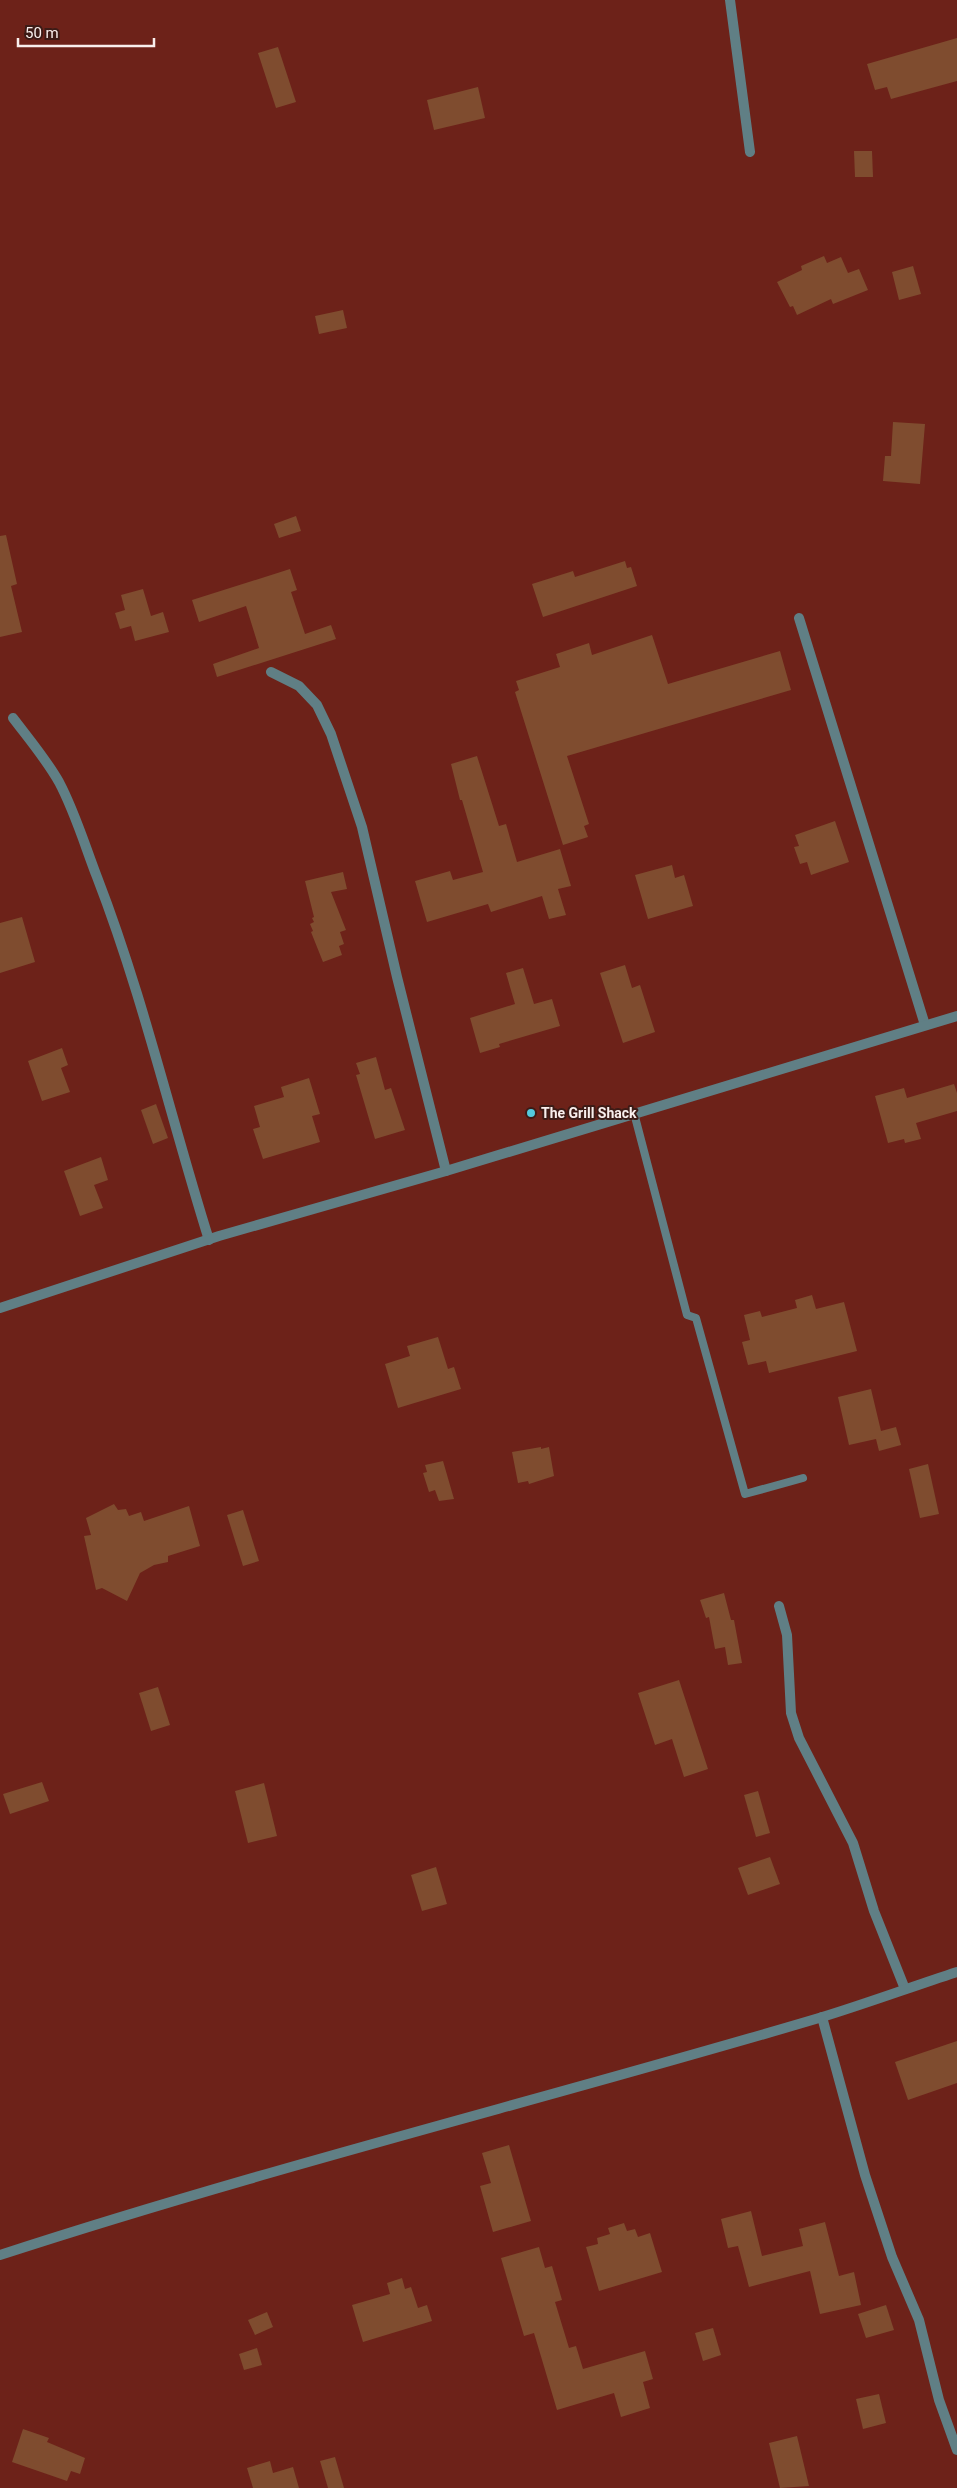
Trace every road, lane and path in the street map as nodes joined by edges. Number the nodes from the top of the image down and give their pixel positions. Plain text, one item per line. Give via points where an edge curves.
1 (730, 0) edge
2 (750, 152) dead end
3 (799, 618) dead end
4 (271, 672) dead end
5 (13, 718) dead end
6 (957, 1016) edge
7 (925, 1025) junction
8 (634, 1113) junction
9 (446, 1171) junction
10 (209, 1240) junction
11 (0, 1308) edge
12 (803, 1478) dead end
13 (779, 1606) dead end
14 (957, 1972) edge
15 (904, 1989) junction
16 (822, 2017) junction
17 (0, 2255) edge
18 (957, 2450) edge

1 - 2 street
3 - 7 street
4 - 9 street via 299,686 317,705 331,734 362,827
5 - 10 street via 60,783 121,939
6 - 7 street
7 - 8 street
8 - 9 street
8 - 12 lane via 687,1315 696,1318 745,1494
9 - 10 street
10 - 11 street
13 - 15 street via 787,1635 791,1713 799,1738 853,1843 874,1911
14 - 15 street
15 - 16 street
16 - 17 street via 382,2141
16 - 18 street via 865,2174 892,2257 919,2320 939,2400

